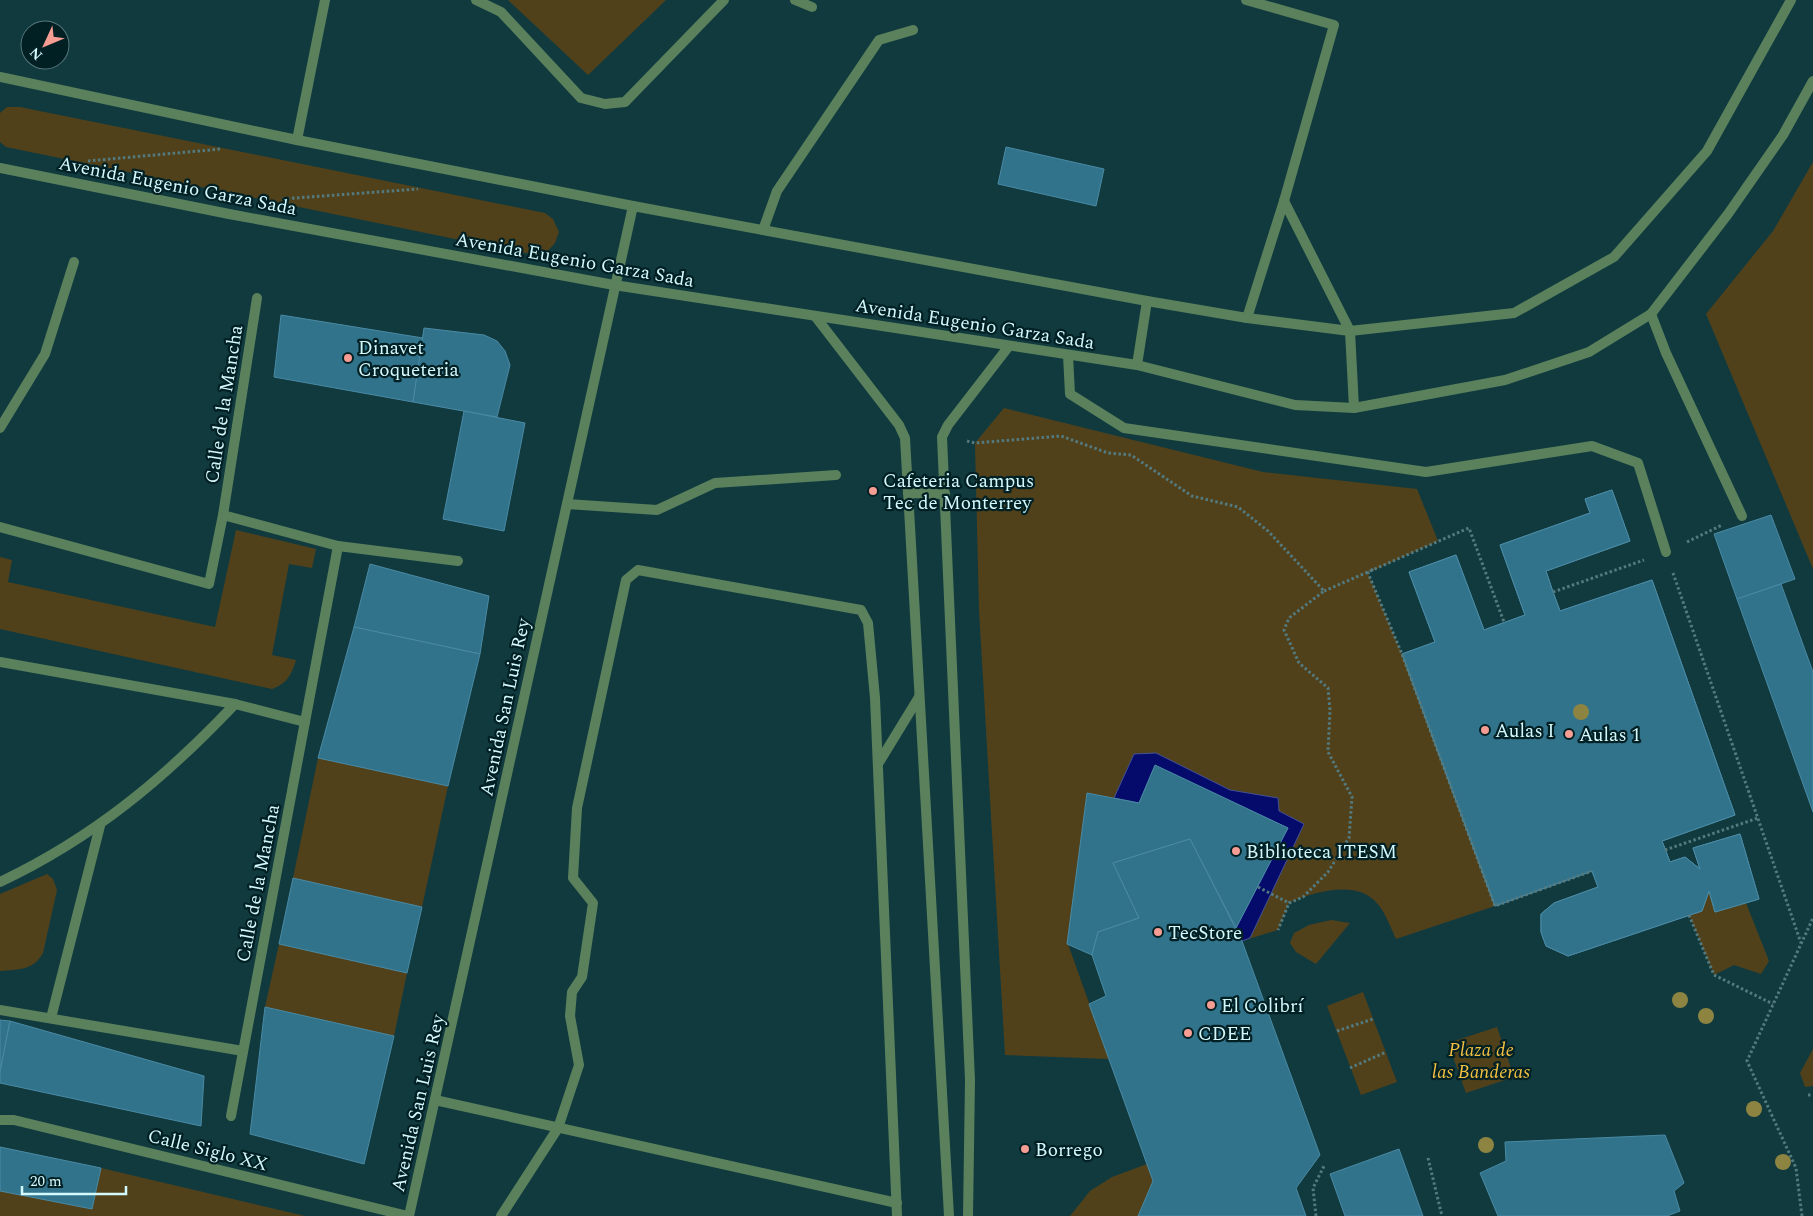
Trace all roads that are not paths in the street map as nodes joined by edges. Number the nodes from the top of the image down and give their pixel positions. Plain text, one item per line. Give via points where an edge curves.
1 (325, 0) edge
2 (476, 0) edge
3 (724, 0) edge
4 (795, 0) edge
5 (1246, 0) edge
6 (1792, 0) edge
7 (812, 7) dead end
8 (913, 30) dead end
9 (0, 77) edge
10 (1813, 81) edge
11 (297, 140) junction
12 (0, 168) edge
13 (1284, 201) junction
14 (633, 206) junction
15 (763, 230) junction
16 (74, 262) dead end
17 (614, 286) junction
18 (257, 298) dead end
19 (1147, 301) junction
20 (1651, 314) junction
21 (815, 316) junction
22 (1247, 318) junction
23 (1350, 331) junction
24 (1009, 346) junction
25 (1068, 355) junction
26 (1137, 365) junction
27 (1354, 408) junction
28 (0, 428) edge
29 (836, 474) dead end
30 (908, 493) junction
31 (945, 494) junction
32 (567, 504) junction
33 (223, 515) junction
34 (1742, 516) road end
35 (0, 527) edge
36 (338, 546) junction
37 (1666, 552) road end
38 (458, 561) dead end
39 (0, 662) edge
40 (920, 697) junction
41 (235, 704) junction
42 (305, 722) junction
43 (878, 764) junction
44 (100, 826) junction
45 (0, 882) edge
46 (0, 1010) edge
47 (52, 1018) junction
48 (243, 1051) junction
49 (435, 1100) junction
50 (231, 1116) dead end
51 (0, 1120) edge
52 (558, 1128) junction
53 (897, 1202) junction
54 (408, 1216) edge
55 (500, 1216) edge
56 (897, 1216) edge
57 (950, 1216) edge
58 (968, 1216) edge

1 - 11 street
2 - 3 street via 501,12 581,98 605,104 625,102
4 - 7 street
5 - 13 street via 1334,25
6 - 23 street via 1707,150 1614,257 1514,313
8 - 15 street via 879,40 777,191
9 - 11 street
10 - 20 street, Avenida Eugenio Garza Sada via 1783,135
11 - 14 street
12 - 17 street, Avenida Eugenio Garza Sada
13 - 22 street
13 - 23 street
14 - 15 street
14 - 17 street, Avenida San Luis Rey
15 - 19 street
16 - 28 street via 45,354
17 - 21 street, Avenida Eugenio Garza Sada
17 - 32 street, Avenida San Luis Rey
18 - 33 street, Calle de la Mancha
19 - 22 street
19 - 26 street
20 - 27 street, Avenida Eugenio Garza Sada via 1590,352 1505,380
20 - 34 street
21 - 24 street, Avenida Eugenio Garza Sada
21 - 30 street via 899,425 905,438
22 - 23 street
23 - 27 street
24 - 25 street, Avenida Eugenio Garza Sada
24 - 31 street via 942,437
25 - 26 street, Avenida Eugenio Garza Sada
25 - 37 street via 1070,394 1124,428 1426,472 1592,446 1638,463
26 - 27 street, Avenida Eugenio Garza Sada via 1295,405
29 - 32 street via 716,483 658,510
30 - 31 street
30 - 40 street
31 - 58 street via 970,1080
32 - 49 street, Avenida San Luis Rey
33 - 35 street, Calle de la Mancha via 209,584
33 - 36 street
36 - 38 street
36 - 42 street, Calle de la Mancha
39 - 41 street
40 - 43 street
40 - 57 street
41 - 42 street
41 - 44 street via 148,789
42 - 48 street, Calle de la Mancha
43 - 52 street via 868,623 861,610 638,570 626,580 577,808 573,878 593,903 582,977 572,992 570,1016 579,1065
43 - 53 street
44 - 45 street via 32,867
44 - 47 street
46 - 47 street
47 - 48 street
48 - 50 street, Calle de la Mancha
49 - 52 street
49 - 54 street, Avenida San Luis Rey
51 - 54 street, Calle Siglo XX via 14,1120
52 - 53 street
52 - 55 street
53 - 56 street

